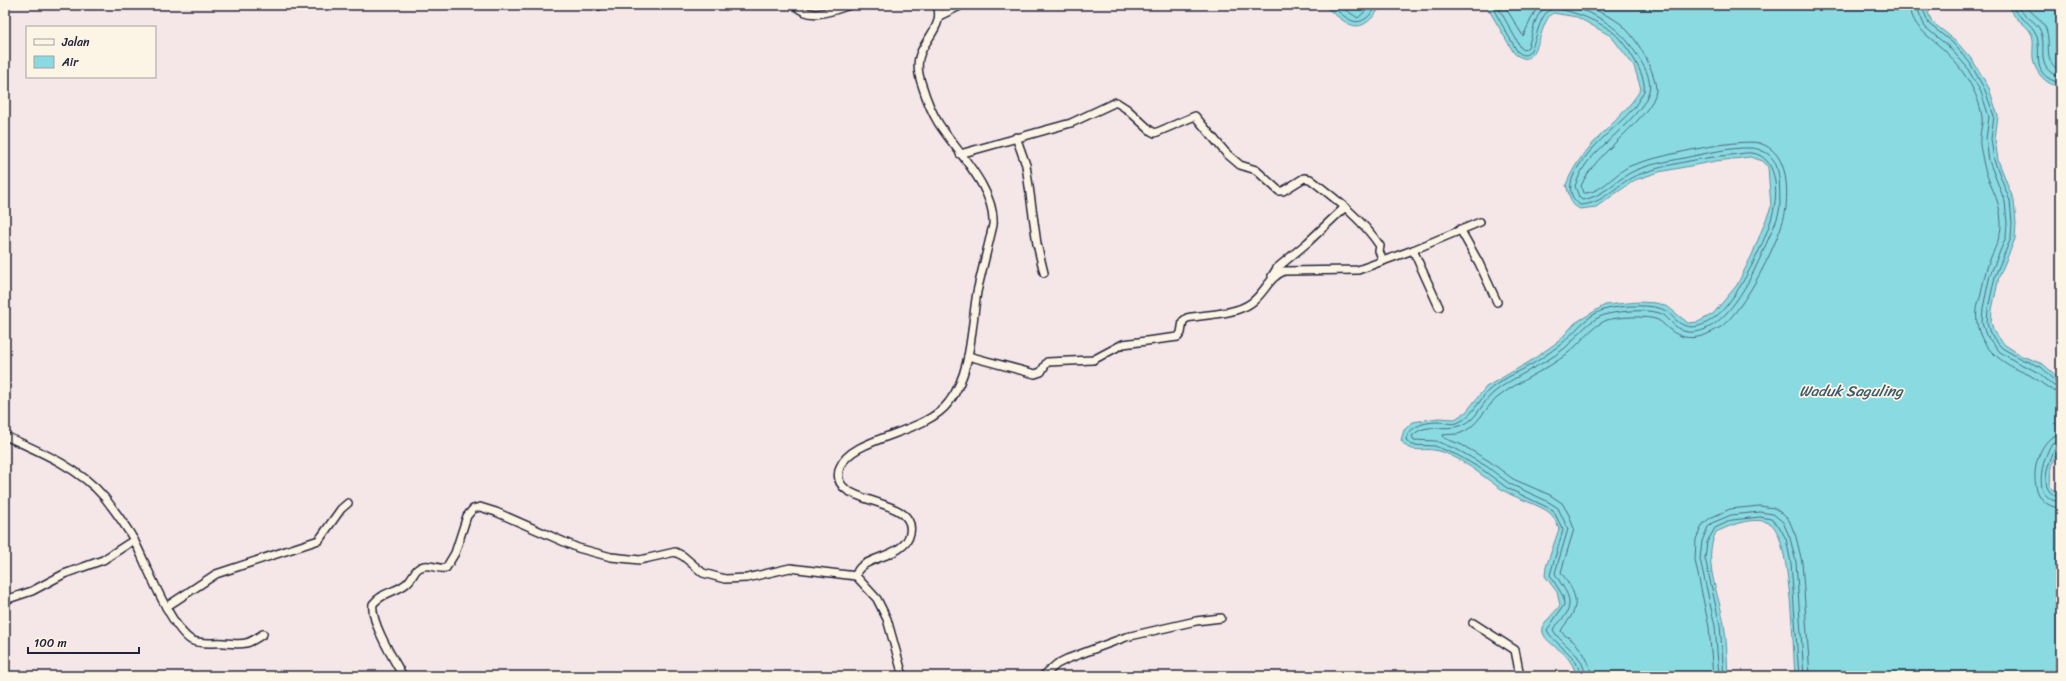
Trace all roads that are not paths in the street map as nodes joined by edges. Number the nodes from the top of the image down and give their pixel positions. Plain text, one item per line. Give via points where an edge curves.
1 (795, 5) edge
2 (850, 5) edge
3 (937, 5) edge
4 (962, 5) edge
5 (940, 16) junction
6 (1016, 137) junction
7 (960, 154) junction
8 (1345, 207) junction
9 (1480, 222) dead end
10 (1460, 229) junction
11 (1413, 250) junction
12 (1383, 261) junction
13 (1044, 273) dead end
14 (1272, 280) junction
15 (1497, 302) dead end
16 (1439, 307) dead end
17 (968, 356) junction
18 (5, 436) edge
19 (348, 503) dead end
20 (134, 540) junction
21 (856, 576) junction
22 (5, 600) edge
23 (166, 607) junction
24 (1221, 618) dead end
25 (1473, 623) dead end
26 (263, 634) dead end
27 (403, 676) edge
28 (902, 676) edge
29 (1043, 676) edge
30 (1520, 676) edge

1 - 2 street via 804,13 811,14 829,12
3 - 5 street
4 - 5 street
5 - 7 street via 921,52 918,72 938,122
6 - 7 street
6 - 8 street via 1071,123 1116,102 1155,133 1196,116 1220,148 1240,165 1256,170 1279,191 1308,178
6 - 13 street via 1026,165 1037,244
7 - 17 street via 984,190 994,214
8 - 12 street via 1378,243
8 - 14 street via 1277,268
9 - 10 street
10 - 11 street
10 - 15 street
11 - 12 street
11 - 16 street
12 - 14 street via 1358,270 1284,271
14 - 17 street via 1246,306 1185,318 1178,337 1123,344 1093,360 1047,362 1041,372 1035,374
17 - 21 street via 957,389 943,410 914,427 852,452 840,467 839,479 846,490 897,510 911,528 910,535 900,548 864,564
18 - 20 street via 52,459 89,482 104,498
19 - 23 street via 319,540 216,574
20 - 22 street via 103,560 64,574 32,592
20 - 23 street
21 - 27 street via 790,568 746,578 725,579 702,573 679,553 640,560 611,557 578,548 496,512 477,507 467,516 446,568 421,567 414,572 407,584 380,596 373,604 372,612
21 - 28 street via 877,599 887,619
23 - 26 street via 185,634 198,642 244,645
24 - 29 street via 1126,637 1067,659
25 - 30 street via 1515,650

